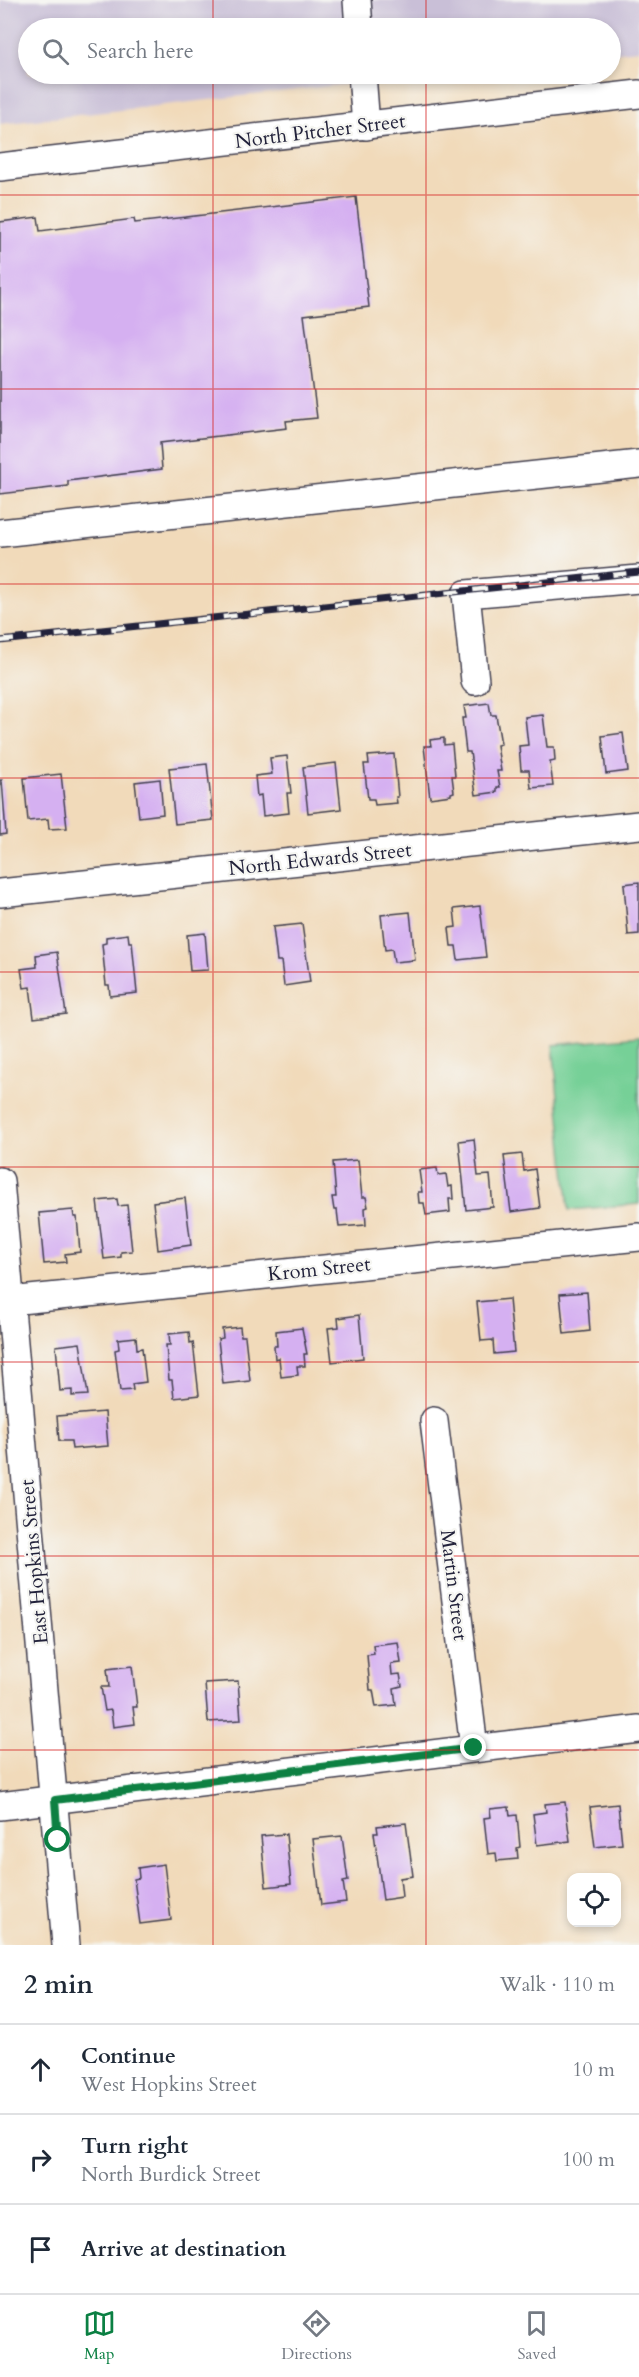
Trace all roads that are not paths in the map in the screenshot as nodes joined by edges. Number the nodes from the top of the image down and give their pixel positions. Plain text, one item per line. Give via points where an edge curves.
1 (357, 0) edge
2 (358, 18) edge
3 (363, 84) edge
4 (639, 94) edge
5 (366, 126) junction
6 (0, 168) edge
7 (639, 464) edge
8 (0, 533) edge
9 (639, 579) edge
10 (475, 681) dead end
11 (639, 825) edge
12 (0, 893) edge
13 (0, 1181) edge
14 (639, 1237) edge
15 (5, 1302) edge
16 (434, 1421) dead end
17 (639, 1729) edge
18 (474, 1748) junction
19 (55, 1800) junction
20 (0, 1806) edge
21 (66, 1945) edge

1 - 2 street
3 - 5 street
4 - 5 street, North Pitcher Street
5 - 6 street, North Pitcher Street
7 - 8 street
9 - 10 street via 466,594
11 - 12 street, North Edwards Street
13 - 15 street, East Hopkins Street
14 - 15 street, Krom Street
15 - 19 street, East Hopkins Street
16 - 18 street, Martin Street
17 - 18 street
18 - 19 street
19 - 20 street
19 - 21 street, East Hopkins Street

